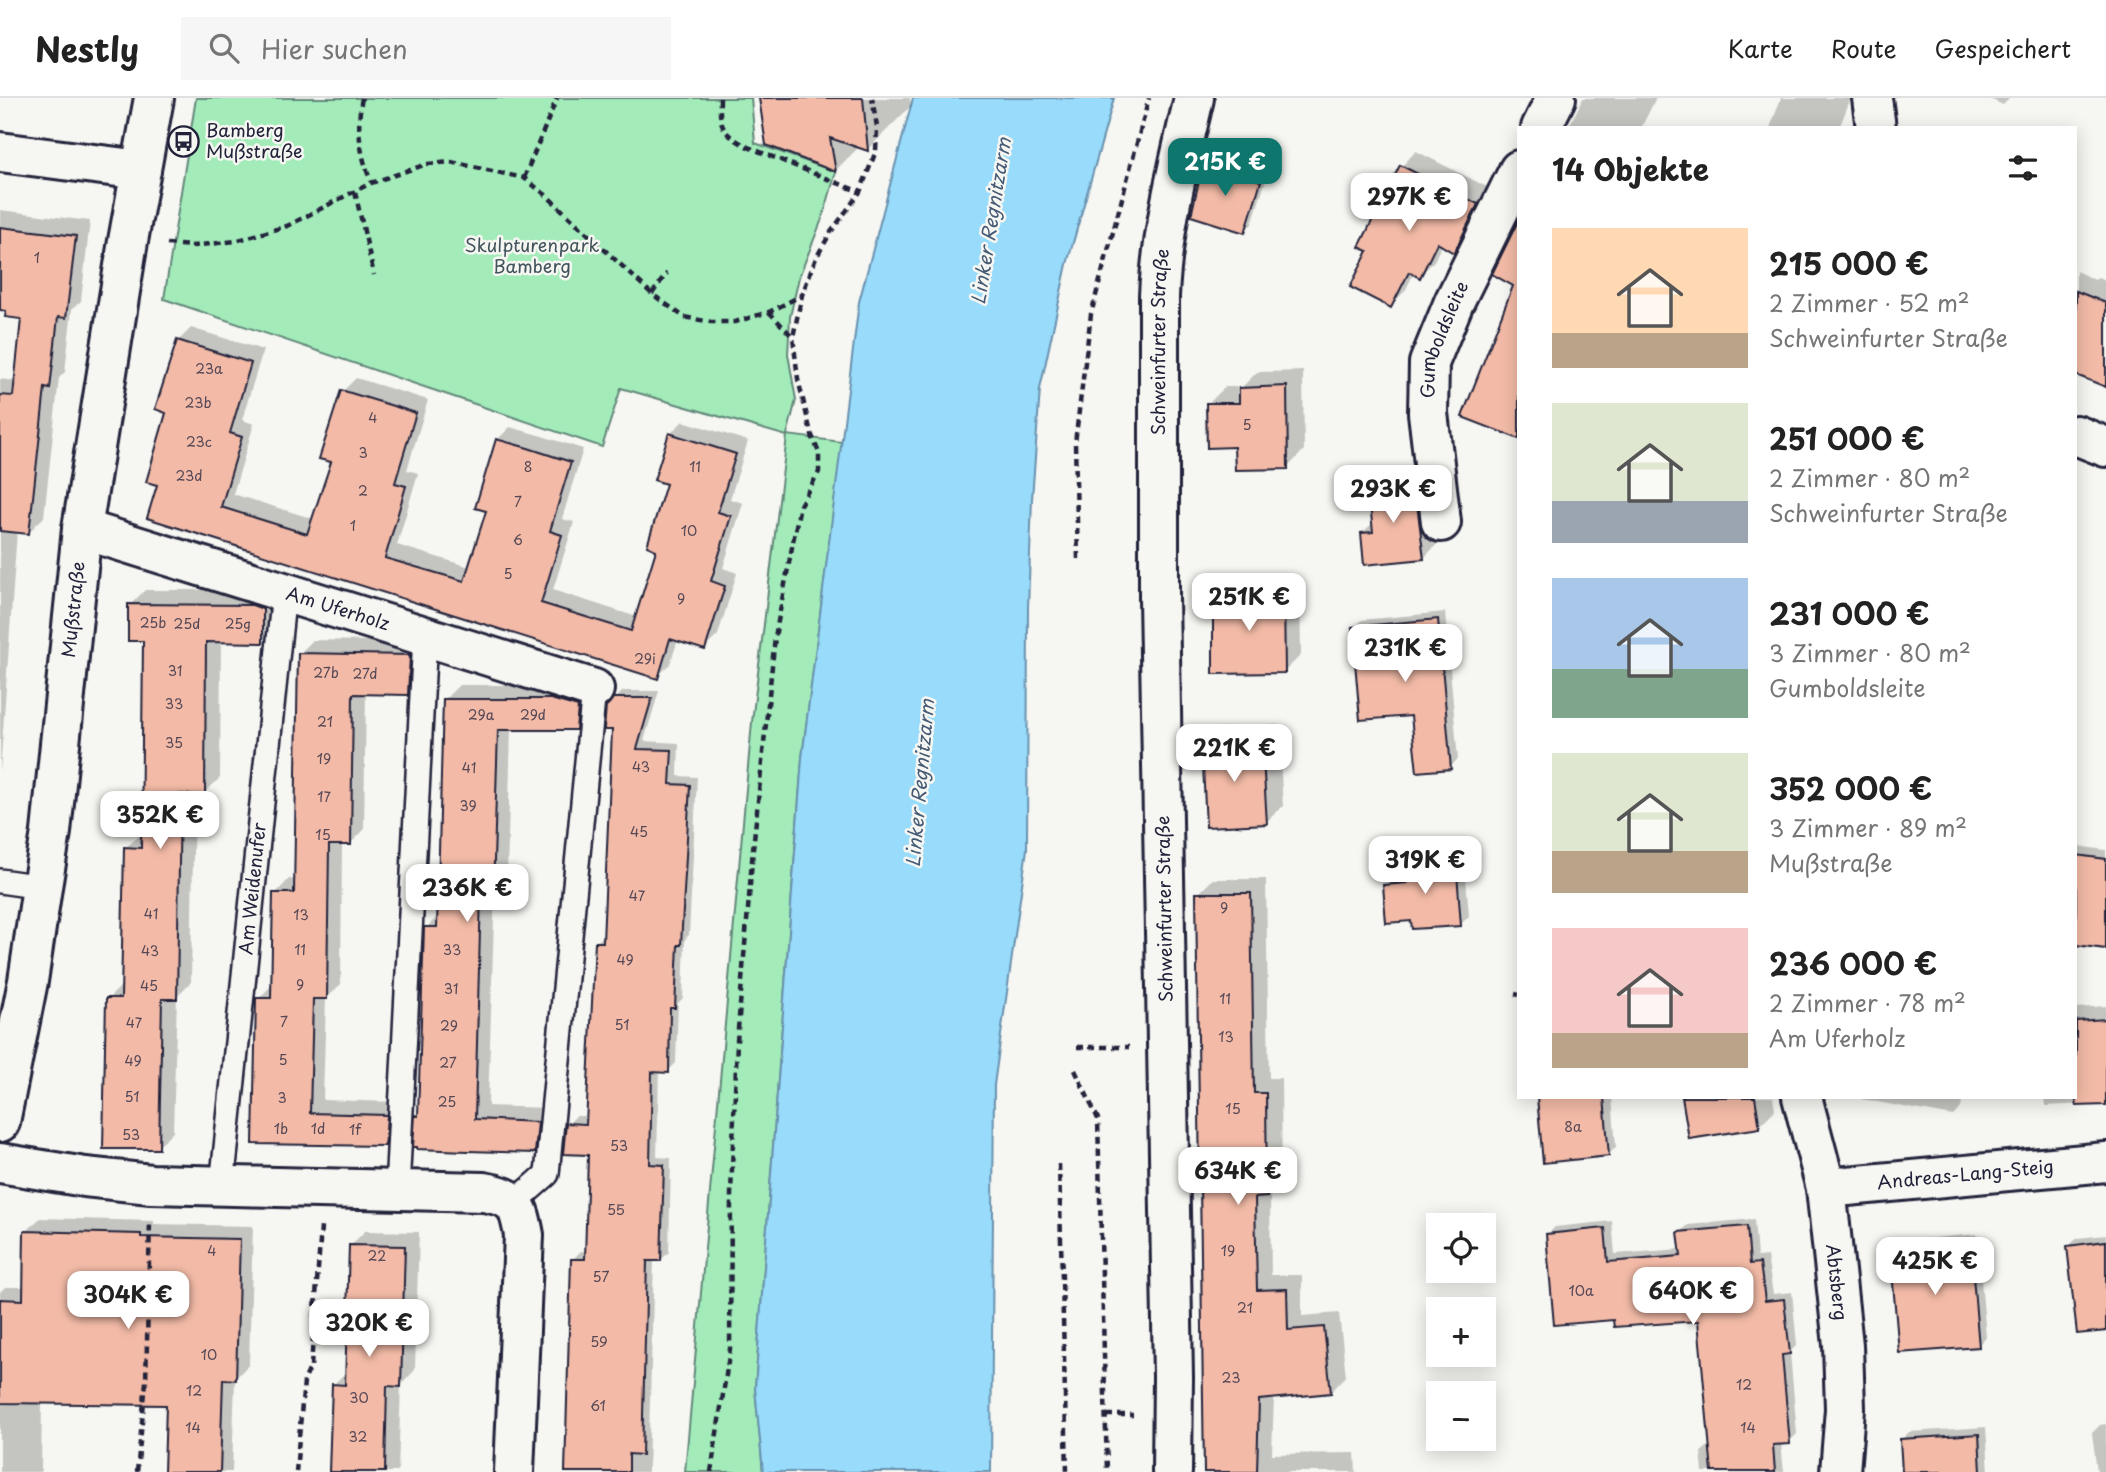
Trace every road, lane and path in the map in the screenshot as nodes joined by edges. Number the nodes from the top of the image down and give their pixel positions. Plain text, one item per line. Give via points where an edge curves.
1 (154, 98) edge
2 (362, 98) edge
3 (558, 98) edge
4 (720, 98) edge
5 (872, 98) edge
6 (1149, 98) edge
7 (1194, 98) edge
8 (1556, 98) edge
9 (1872, 98) edge
10 (1542, 126) edge
11 (1876, 126) edge
12 (0, 152) edge
13 (141, 170) junction
14 (1517, 174) edge
15 (524, 178) junction
16 (371, 183) junction
17 (355, 192) junction
18 (860, 192) junction
19 (128, 241) junction
20 (667, 273) dead end
21 (374, 275) dead end
22 (652, 294) junction
23 (802, 295) junction
24 (769, 312) junction
25 (793, 337) junction
26 (2077, 435) edge
27 (2106, 447) edge
28 (1441, 522) dead end
29 (82, 530) junction
30 (1078, 559) dead end
31 (284, 592) junction
32 (425, 636) junction
33 (594, 689) joint
34 (0, 881) edge
35 (43, 887) junction
36 (1167, 1046) junction
37 (1077, 1048) dead end
38 (1075, 1070) dead end
39 (1803, 1099) edge
40 (0, 1122) edge
41 (2106, 1162) edge
42 (0, 1163) edge
43 (1059, 1164) dead end
44 (151, 1184) junction
45 (222, 1186) junction
46 (1826, 1188) junction
47 (324, 1189) junction
48 (397, 1190) junction
49 (514, 1203) junction
50 (137, 1472) edge
51 (296, 1472) edge
52 (514, 1472) edge
53 (711, 1472) edge
54 (1067, 1472) edge
55 (1107, 1472) edge
56 (1172, 1472) edge
57 (1840, 1472) edge

1 - 13 street, Mußstraße
2 - 16 path via 359,138
3 - 15 path
4 - 18 path via 722,127 732,139
5 - 18 path via 876,151
6 - 30 path via 1091,314 1075,443
7 - 36 street, Schweinfurter Straße via 1167,224 1159,296
8 - 10 street
9 - 11 street
12 - 13 street
13 - 19 street, Mußstraße
14 - 28 street, Gumboldsleite via 1429,363 1428,413
15 - 16 path via 452,162 427,164
15 - 22 path
16 - 17 path
17 - 19 path via 287,226 235,241 193,246
17 - 21 path
18 - 23 path via 816,258
19 - 29 street, Mußstraße
20 - 22 path
22 - 24 path via 684,317 711,322 735,322
23 - 24 path
23 - 25 path
24 - 25 path
25 - 53 path via 798,379 819,453 819,472 800,505 775,637 737,1041 730,1194 730,1349
26 - 27 street
29 - 31 street, Am Uferholz
29 - 35 street, Mußstraße
31 - 32 street, Am Uferholz
31 - 45 lane, Am Weidenufer
32 - 33 street, Am Uferholz
32 - 48 lane
33 - 49 lane via 547,1174
34 - 35 lane
35 - 40 street, Mußstraße
36 - 37 path
36 - 56 street, Schweinfurter Straße
38 - 55 path via 1098,1119
39 - 46 street, Abtsberg
41 - 46 street, Andreas-Lang-Steig
42 - 44 street
43 - 54 path
44 - 45 street
44 - 50 path via 146,1382
45 - 47 street
46 - 57 street, Abtsberg via 1843,1345 1845,1409
47 - 48 street
47 - 51 path via 311,1366 304,1381
48 - 49 street via 484,1192 503,1195
49 - 52 street via 524,1235

